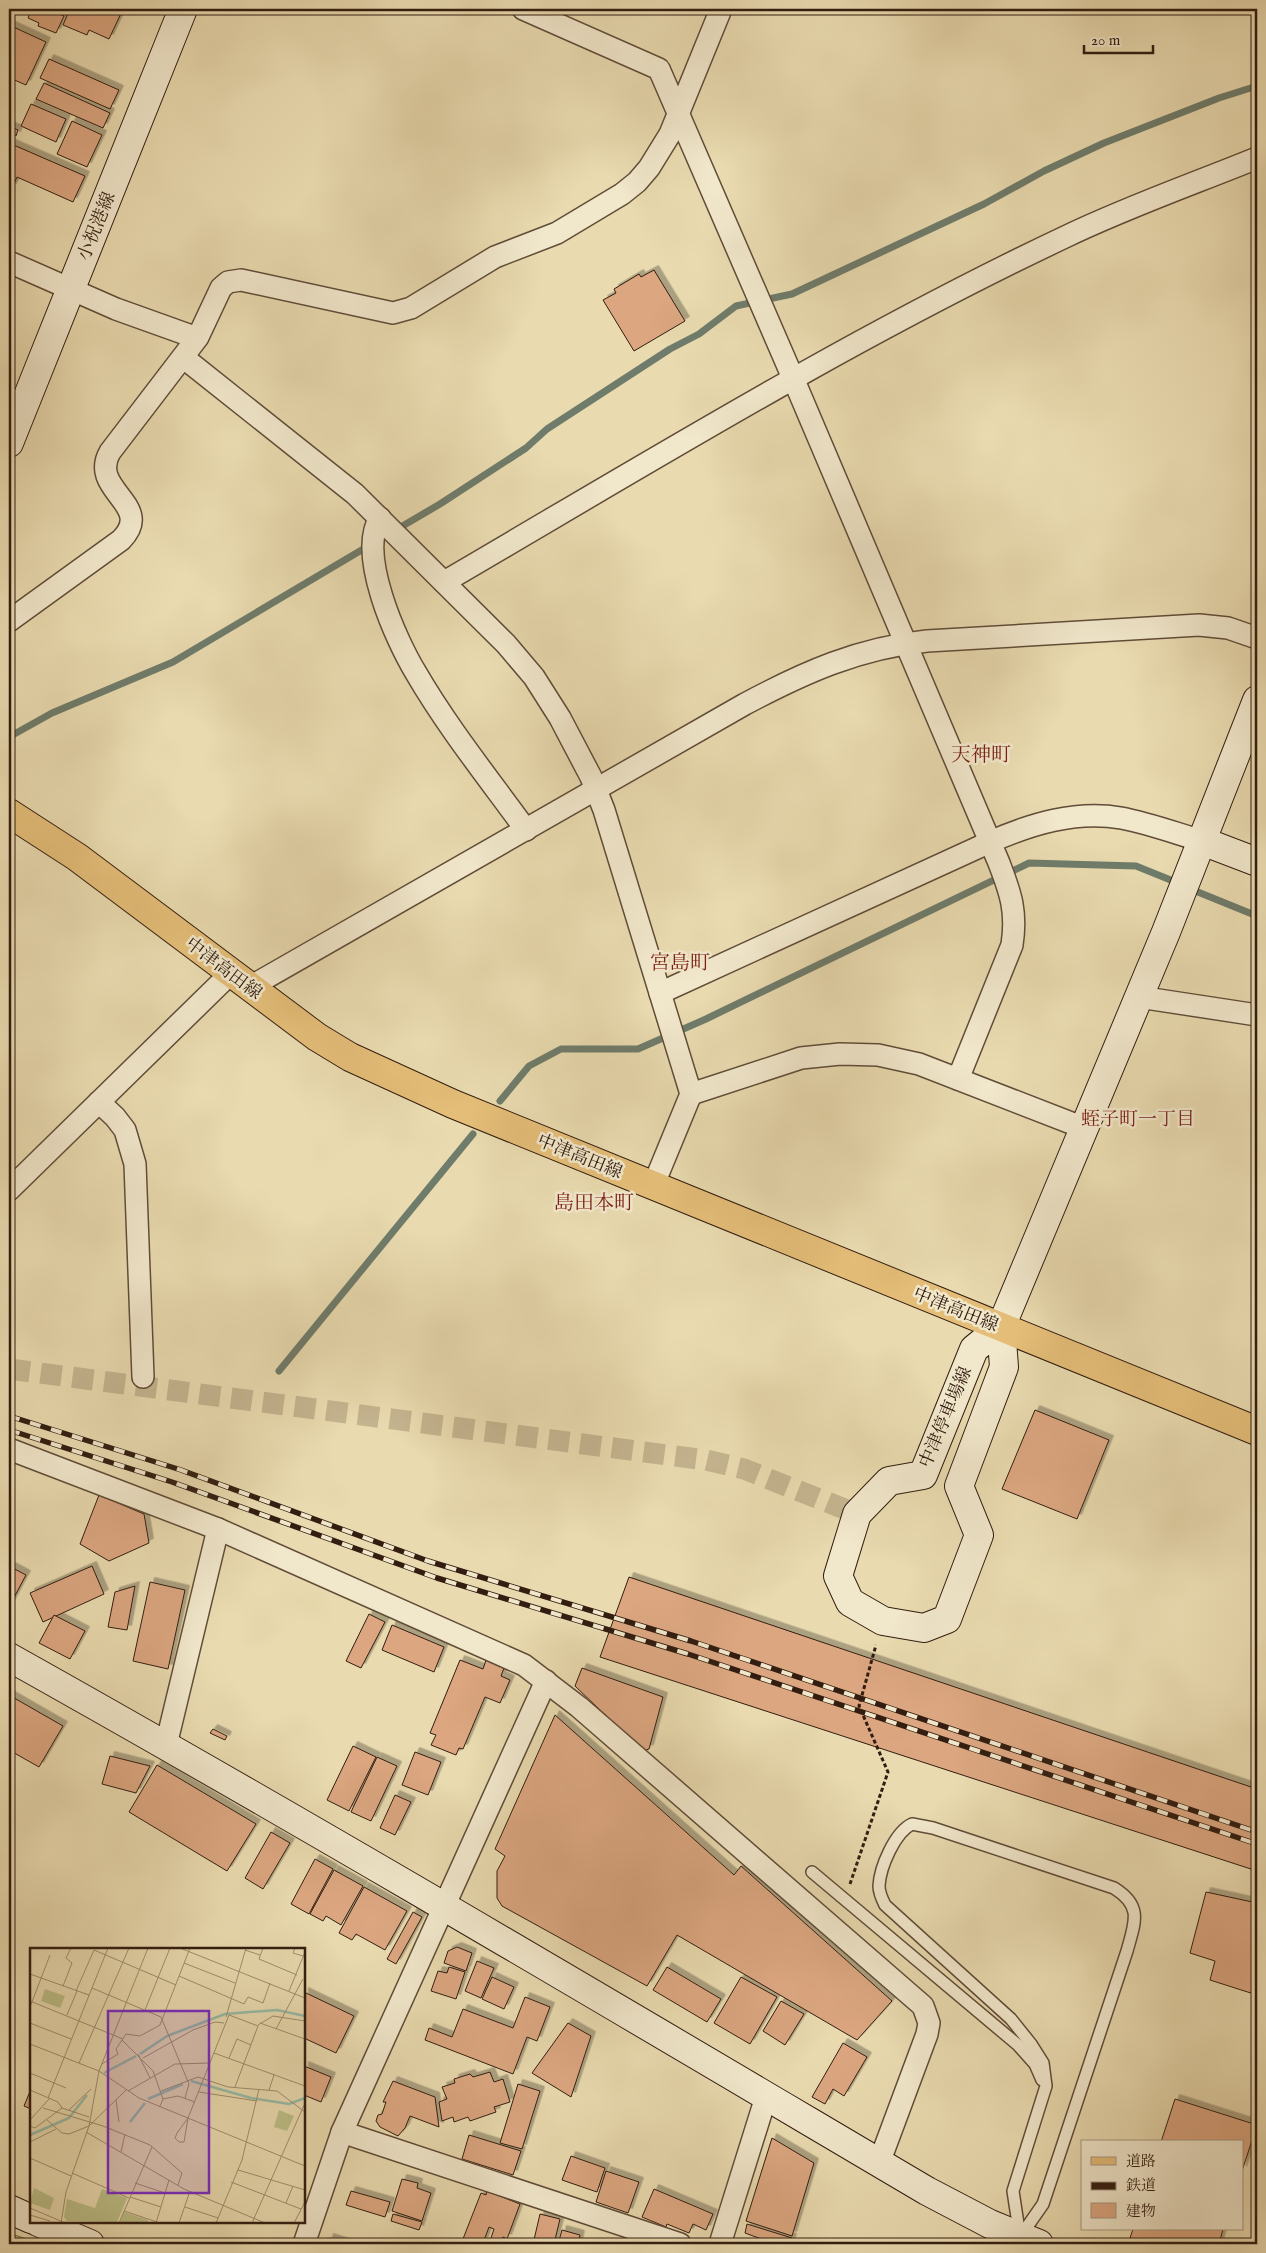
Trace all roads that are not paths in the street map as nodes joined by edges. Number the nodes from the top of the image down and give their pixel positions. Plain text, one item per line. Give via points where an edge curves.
1 (183, 9) edge
2 (523, 9) edge
3 (721, 9) edge
4 (679, 113) junction
5 (1257, 158) edge
6 (9, 262) edge
7 (70, 289) junction
8 (197, 338) junction
9 (184, 358) junction
10 (793, 378) junction
11 (9, 443) edge
12 (380, 518) junction
13 (444, 582) junction
14 (9, 621) edge
15 (1257, 638) edge
16 (907, 643) junction
17 (1257, 700) edge
18 (596, 790) junction
19 (9, 813) edge
20 (526, 830) junction
21 (1202, 841) junction
22 (990, 842) junction
23 (1257, 862) edge
24 (241, 980) junction
25 (660, 993) junction
26 (1138, 997) junction
27 (1257, 1015) edge
28 (958, 1079) junction
29 (691, 1094) junction
30 (99, 1102) junction
31 (1084, 1128) junction
32 (653, 1186) junction
33 (9, 1190) edge
34 (1001, 1327) junction
35 (142, 1377) dead end
36 (1257, 1431) edge
37 (9, 1449) edge
38 (218, 1529) junction
39 (9, 1657) edge
40 (546, 1681) junction
41 (166, 1745) junction
42 (812, 1872) dead end
43 (444, 1906) junction
44 (1044, 2094) junction
45 (766, 2097) junction
46 (342, 2132) junction
47 (879, 2163) junction
48 (9, 2209) edge
49 (30, 2219) edge
50 (40, 2223) edge
51 (1026, 2242) edge
52 (90, 2244) edge
53 (304, 2244) edge
54 (680, 2244) edge
55 (720, 2244) edge

1 - 7 street, 小祝港線
2 - 4 street via 659,69
3 - 4 street
4 - 8 street via 649,168 622,194 557,233 495,257 411,308 383,312 234,280 222,288
4 - 10 street
5 - 10 street via 1067,236
6 - 7 street
7 - 8 street
7 - 11 street, 小祝港線
8 - 9 street
9 - 12 street via 336,478
9 - 14 street via 105,462 108,478 130,515 131,528 121,540
10 - 13 street
10 - 16 street
12 - 13 street
12 - 20 street via 373,536 375,571 402,646 430,696
13 - 18 street via 534,677 570,735
15 - 16 street via 1228,628 1199,625
16 - 18 street via 842,658 795,678
16 - 22 street
17 - 21 street
18 - 20 street
18 - 25 street
19 - 24 main road, 中津高田線 via 76,858
20 - 24 street
21 - 22 street via 1134,821 1102,816 1053,820
21 - 23 street
21 - 26 street
22 - 25 street
22 - 28 street via 1013,901 1014,928 1008,958
24 - 30 street
24 - 32 main road, 中津高田線 via 317,1037 358,1061 453,1104
25 - 29 street
26 - 27 street
26 - 31 street
28 - 29 street via 899,1058 840,1054 801,1058
28 - 31 street
29 - 32 street
30 - 33 street
30 - 35 street via 125,1130 135,1164
31 - 34 street
32 - 34 main road, 中津高田線
34 - 34 street, 中津停車場線 via 1004,1367 959,1486 979,1535 947,1619 924,1628 883,1620 850,1602 838,1576 857,1514 889,1481 922,1475 974,1350
34 - 36 main road, 中津高田線
37 - 38 street
38 - 40 street via 524,1665
38 - 41 street
39 - 41 street
40 - 43 street
40 - 47 street via 922,2006 929,2023 927,2034
41 - 43 street
42 - 44 lane via 1018,2045 1034,2064
43 - 45 street
43 - 46 street
44 - 51 lane via 1013,2191
44 - 51 lane via 1043,2063 1022,2032 999,2007 892,1913 881,1896 880,1878 892,1845 905,1827 912,1824 933,1828 1114,1888 1134,1904 1134,1928 1127,1951 1043,2204
45 - 47 street
45 - 55 street
46 - 53 street
46 - 54 street
47 - 51 street via 949,2204
48 - 49 street
50 - 52 street

